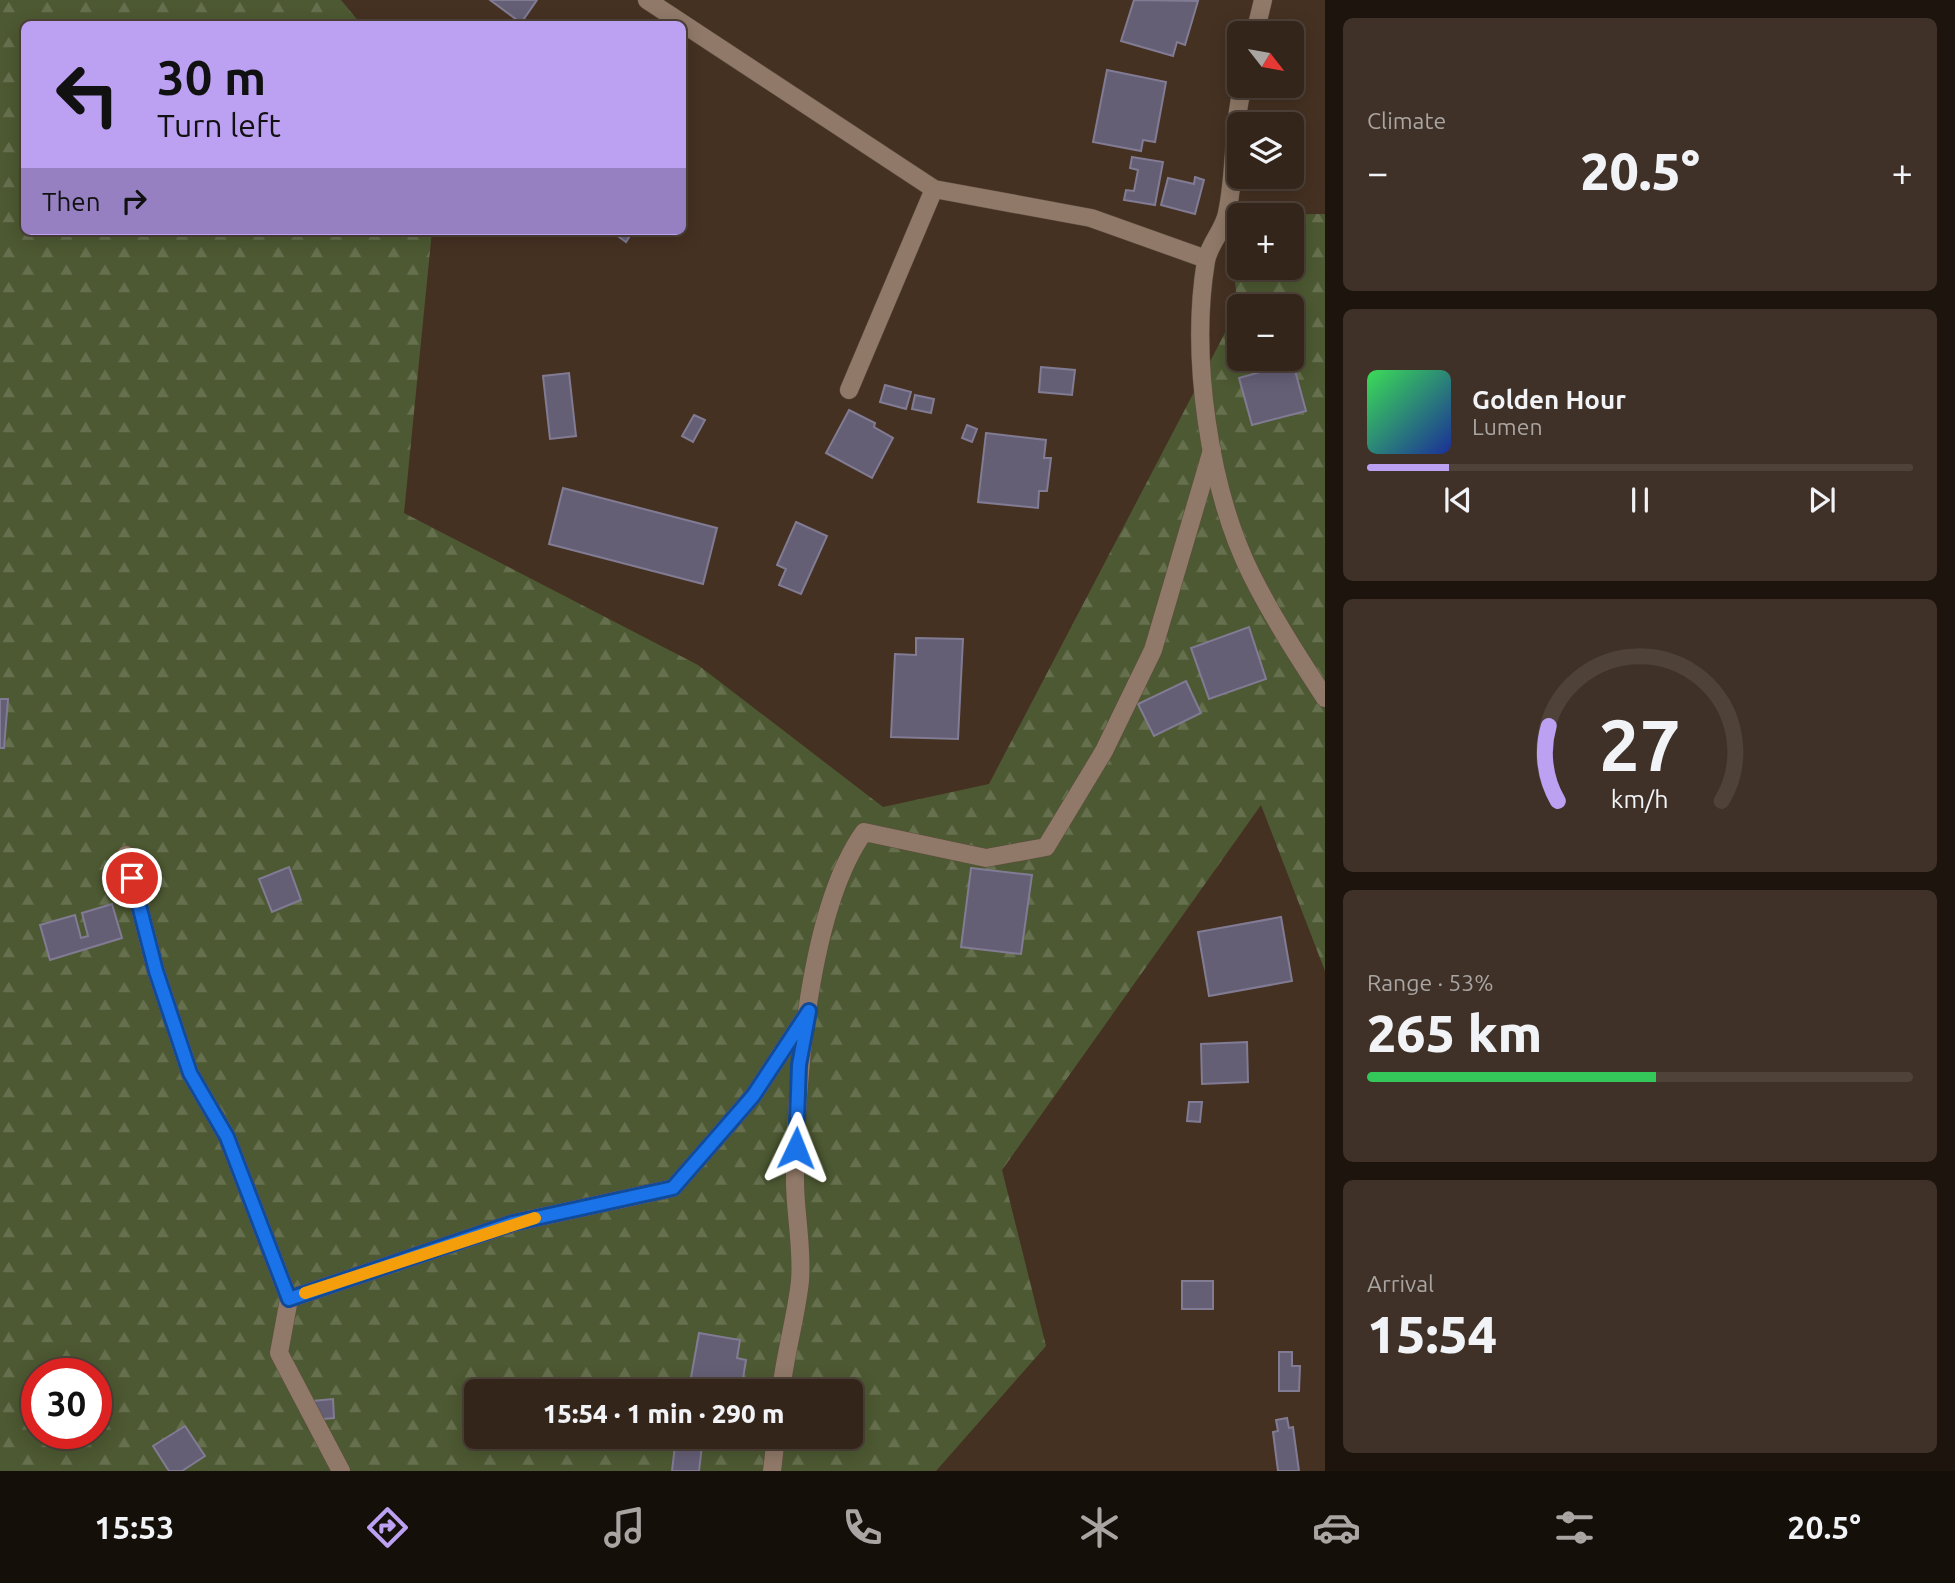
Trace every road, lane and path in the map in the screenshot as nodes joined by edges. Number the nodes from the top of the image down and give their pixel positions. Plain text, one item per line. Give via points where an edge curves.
1 (647, 0) edge
2 (1263, 0) edge
3 (679, 21) edge
4 (1258, 21) edge
5 (686, 26) edge
6 (1239, 98) edge
7 (934, 189) junction
8 (1206, 259) junction
9 (849, 390) dead end
10 (1212, 450) junction
11 (1325, 698) edge
12 (126, 855) dead end
13 (809, 1011) junction
14 (289, 1299) junction
15 (783, 1379) edge
16 (775, 1449) edge
17 (341, 1471) edge
18 (772, 1471) edge

1 - 3 street
2 - 4 street
5 - 7 street
6 - 8 street via 1227,215
7 - 8 street via 1091,218
7 - 9 street
8 - 10 street via 1201,340 1203,397
10 - 11 street via 1250,572
10 - 13 street via 1153,650 1104,751 1046,847 986,858 864,832 850,852 823,927
12 - 14 street via 156,971 190,1073 227,1137
13 - 14 street via 753,1096 673,1188 513,1223
13 - 15 street via 799,1065 795,1176 800,1279
14 - 17 street via 279,1353
16 - 18 street

